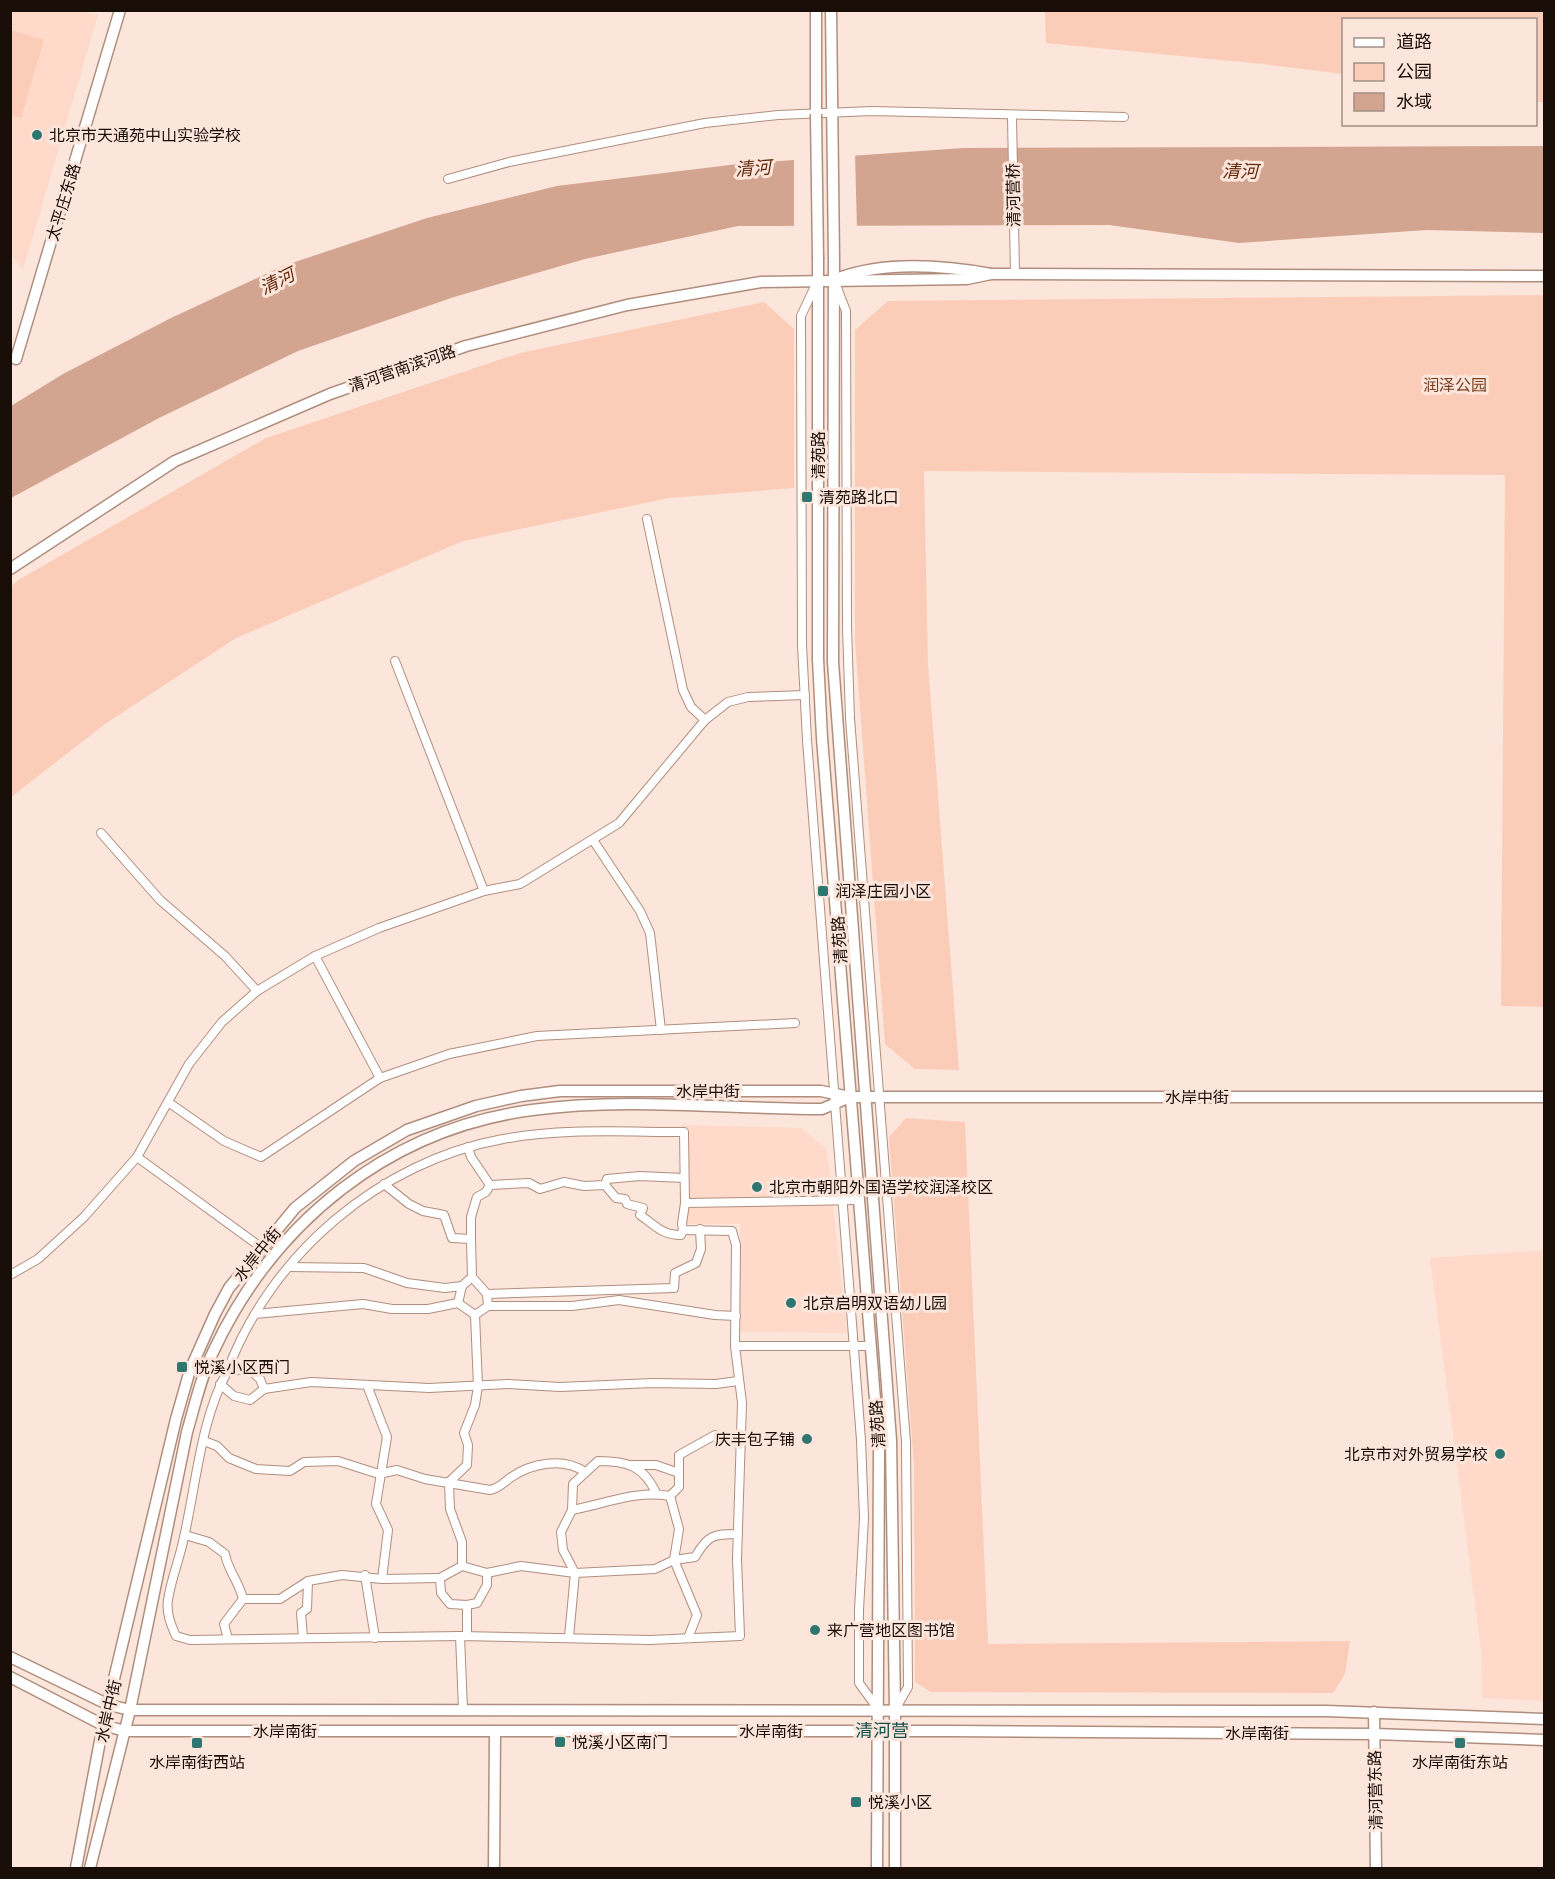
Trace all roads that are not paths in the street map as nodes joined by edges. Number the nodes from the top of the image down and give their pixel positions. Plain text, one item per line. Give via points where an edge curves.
1 (120, 10) edge
2 (816, 10) edge
3 (831, 10) edge
4 (832, 114) junction
5 (1012, 117) junction
6 (1124, 117) dead end
7 (448, 179) dead end
8 (1014, 274) junction
9 (1545, 276) edge
10 (818, 280) junction
11 (834, 280) junction
12 (16, 359) dead end
13 (647, 519) dead end
14 (10, 569) edge
15 (395, 662) dead end
16 (805, 695) junction
17 (705, 720) junction
18 (100, 833) dead end
19 (593, 840) junction
20 (484, 891) junction
21 (315, 956) junction
22 (257, 991) junction
23 (795, 1023) dead end
24 (661, 1030) junction
25 (380, 1078) junction
26 (850, 1097) junction
27 (866, 1097) junction
28 (879, 1097) junction
29 (1545, 1097) edge
30 (835, 1099) junction
31 (168, 1102) junction
32 (468, 1147) junction
33 (137, 1157) junction
34 (684, 1178) junction
35 (384, 1184) junction
36 (490, 1185) junction
37 (605, 1185) junction
38 (842, 1200) junction
39 (858, 1200) junction
40 (685, 1203) junction
41 (700, 1229) junction
42 (684, 1230) junction
43 (471, 1239) junction
44 (262, 1248) junction
45 (290, 1267) junction
46 (10, 1275) edge
47 (472, 1277) junction
48 (462, 1286) junction
49 (487, 1294) junction
50 (458, 1304) junction
51 (488, 1306) junction
52 (255, 1314) junction
53 (475, 1315) junction
54 (736, 1316) junction
55 (735, 1346) junction
56 (854, 1346) junction
57 (871, 1346) junction
58 (207, 1366) junction
59 (227, 1372) junction
60 (738, 1381) junction
61 (220, 1384) junction
62 (367, 1385) junction
63 (478, 1386) junction
64 (264, 1389) junction
65 (740, 1439) junction
66 (204, 1441) junction
67 (632, 1465) junction
68 (585, 1472) junction
69 (679, 1473) junction
70 (379, 1474) junction
71 (449, 1482) junction
72 (656, 1493) junction
73 (670, 1496) junction
74 (572, 1510) junction
75 (738, 1534) junction
76 (185, 1535) junction
77 (674, 1560) junction
78 (462, 1566) junction
79 (487, 1573) junction
80 (575, 1573) junction
81 (365, 1575) junction
82 (440, 1578) junction
83 (382, 1579) junction
84 (308, 1581) junction
85 (243, 1599) junction
86 (467, 1605) junction
87 (463, 1636) junction
88 (569, 1637) junction
89 (303, 1638) junction
90 (375, 1638) junction
91 (688, 1638) junction
92 (228, 1639) junction
93 (10, 1657) edge
94 (10, 1677) edge
95 (109, 1705) junction
96 (463, 1709) junction
97 (878, 1709) junction
98 (130, 1710) junction
99 (895, 1710) junction
100 (1374, 1712) junction
101 (1545, 1719) edge
102 (104, 1725) junction
103 (125, 1731) junction
104 (878, 1731) junction
105 (896, 1731) junction
106 (495, 1732) junction
107 (1374, 1734) junction
108 (1545, 1740) edge
109 (76, 1869) edge
110 (90, 1869) edge
111 (494, 1869) edge
112 (877, 1869) edge
113 (895, 1869) edge
114 (1376, 1869) edge

1 - 12 street, 太平庄东路
2 - 10 street, 清苑路, bridge
3 - 4 street, 清苑路
4 - 5 street via 916,112
4 - 7 street via 705,123 509,162
4 - 11 street, 清苑路
5 - 6 street
5 - 8 street, 清河营桥
8 - 9 street
8 - 11 street via 955,279
10 - 11 street, 清河营南滨河路
10 - 14 street, 清河营南滨河路 via 762,282 627,305 466,346 330,394 175,461
10 - 16 street via 801,316
10 - 26 street, 清苑路 via 818,659
11 - 27 street, 清苑路 via 833,662
11 - 28 street via 846,311 850,718
13 - 17 street via 683,690 691,707
15 - 20 street
16 - 17 street via 728,702
16 - 30 street
17 - 19 street via 619,823
18 - 22 street via 160,900 225,956
19 - 20 street via 520,884
19 - 24 street via 650,933
20 - 21 street via 379,927
21 - 22 street
21 - 25 street
22 - 31 street via 222,1022 189,1064
23 - 24 street
24 - 25 street via 537,1036 449,1054
25 - 31 street via 261,1157 224,1141
26 - 27 street, 水岸中街
26 - 30 street, 水岸中街
26 - 39 street, 清苑路
27 - 28 street, 水岸中街
27 - 99 street, 清苑路 via 891,1440
28 - 29 street, 水岸中街
28 - 99 street via 906,1442 908,1687
30 - 38 street
30 - 44 street, 水岸中街 via 821,1091 560,1091 476,1106 407,1130 354,1161 295,1208
30 - 58 street, 水岸中街 via 822,1109 579,1105 514,1113 447,1130 357,1177 307,1217 247,1289
31 - 33 street
32 - 34 street via 502,1138 568,1130 684,1132
32 - 35 street
32 - 36 street
33 - 44 street
33 - 46 street via 84,1217 38,1259
34 - 37 street via 640,1176 607,1179
34 - 40 street
35 - 43 street via 408,1204 444,1215 452,1238
35 - 45 street via 324,1228
36 - 37 street via 530,1183 540,1189 564,1182
36 - 43 street via 477,1197 471,1217
37 - 42 street via 616,1198 643,1208 640,1215 659,1230 670,1235 681,1235
38 - 39 street
38 - 40 street
38 - 56 street
39 - 57 street, 清苑路
40 - 42 street
41 - 42 street
41 - 49 street via 701,1249 696,1263 675,1273 674,1288
41 - 54 street via 732,1231 736,1245
43 - 47 street
44 - 95 street, 水岸中街 via 224,1297 190,1370
45 - 48 street via 364,1268 407,1283
45 - 52 street
47 - 48 street
47 - 49 street
48 - 50 street
49 - 51 street
50 - 52 street via 428,1310 363,1304
50 - 53 street
51 - 53 street
51 - 54 street via 572,1306 619,1300
52 - 59 street via 235,1348
53 - 63 street
54 - 55 street
55 - 56 street
55 - 60 street
56 - 57 street
56 - 97 street via 863,1508 859,1683
57 - 97 street, 清苑路 via 879,1449
58 - 59 street
58 - 98 street, 水岸中街 via 187,1432
59 - 61 street
59 - 64 street via 248,1368
60 - 63 street
60 - 65 street via 742,1403
61 - 64 street via 234,1396 250,1400
61 - 66 street
62 - 63 street
62 - 64 street via 311,1382
62 - 70 street via 387,1437
63 - 71 street via 464,1433 467,1465
65 - 69 street via 726,1440 716,1435 679,1455
65 - 75 street
66 - 70 street via 217,1446 229,1458 256,1469 290,1471 304,1462 338,1461
66 - 76 street
67 - 68 street via 598,1461
67 - 69 street via 656,1465
67 - 72 street via 650,1480
68 - 71 street via 574,1465 550,1463 490,1490
68 - 74 street via 573,1484
69 - 73 street via 679,1487
70 - 71 street via 396,1470
70 - 83 street via 376,1504 388,1530
71 - 78 street via 450,1509 462,1542
72 - 73 street
72 - 74 street via 640,1493
73 - 77 street via 679,1529
74 - 80 street via 561,1532 563,1550
75 - 77 street via 718,1534 705,1540 695,1557
75 - 91 street via 740,1636
76 - 85 street via 208,1542 225,1554 227,1568 239,1581
76 - 92 street via 168,1601 169,1622 176,1636 190,1640
77 - 80 street via 655,1569
77 - 91 street via 697,1615
78 - 79 street
78 - 82 street
79 - 80 street via 521,1566
79 - 86 street via 487,1585 477,1603
80 - 88 street
81 - 83 street
81 - 84 street
81 - 90 street
82 - 83 street
82 - 86 street via 441,1593 450,1604
84 - 85 street via 280,1599
84 - 89 street via 307,1609 301,1613
85 - 92 street via 224,1624
86 - 87 street
87 - 88 street
87 - 90 street
87 - 96 street
88 - 91 street
89 - 90 street
89 - 92 street
93 - 95 street, 水岸南街
94 - 102 street, 水岸南街
95 - 98 street, 水岸南街
95 - 102 street, 水岸中街
96 - 97 street, 水岸南街
96 - 98 street, 水岸南街
97 - 99 street, 水岸南街
97 - 104 street, 清苑路
98 - 103 street, 水岸中街
99 - 100 street, 水岸南街
99 - 105 street, 清苑路
100 - 101 street, 水岸南街
100 - 107 street, 清河营东路
102 - 103 street, 水岸南街
102 - 109 street, 水岸中街
103 - 106 street, 水岸南街
103 - 110 street, 水岸中街
104 - 105 street, 水岸南街
104 - 106 street, 水岸南街
104 - 112 street, 清苑路
105 - 107 street, 水岸南街
105 - 113 street, 清苑路
106 - 111 street
107 - 108 street, 水岸南街
107 - 114 street, 清河营东路

